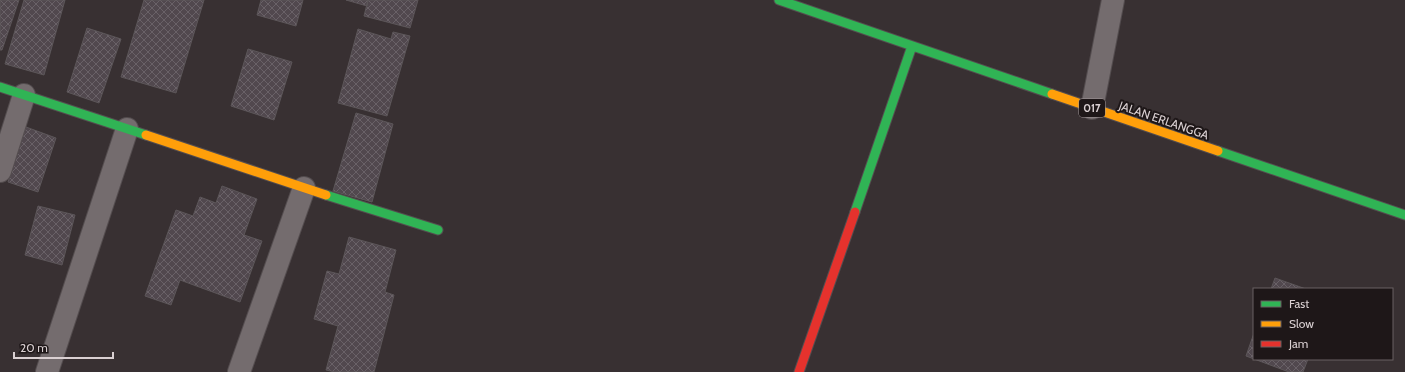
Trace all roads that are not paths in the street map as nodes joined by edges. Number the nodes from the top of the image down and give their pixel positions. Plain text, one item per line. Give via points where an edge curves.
1 (779, 0) edge
2 (1113, 0) edge
3 (912, 46) junction
4 (0, 87) edge
5 (24, 95) junction
6 (1092, 108) junction
7 (127, 129) junction
8 (0, 171) edge
9 (304, 188) junction
10 (1405, 215) edge
11 (438, 230) dead end
12 (47, 372) edge
13 (239, 372) edge
14 (799, 372) edge

1 - 3 street, JALAN ERLANGGA / 017
2 - 6 street
3 - 6 street, JALAN ERLANGGA / 017
3 - 14 street
4 - 5 street
5 - 7 street
5 - 8 street
6 - 10 street, JALAN ERLANGGA / 017
7 - 9 street
7 - 12 street
9 - 11 street
9 - 13 street

